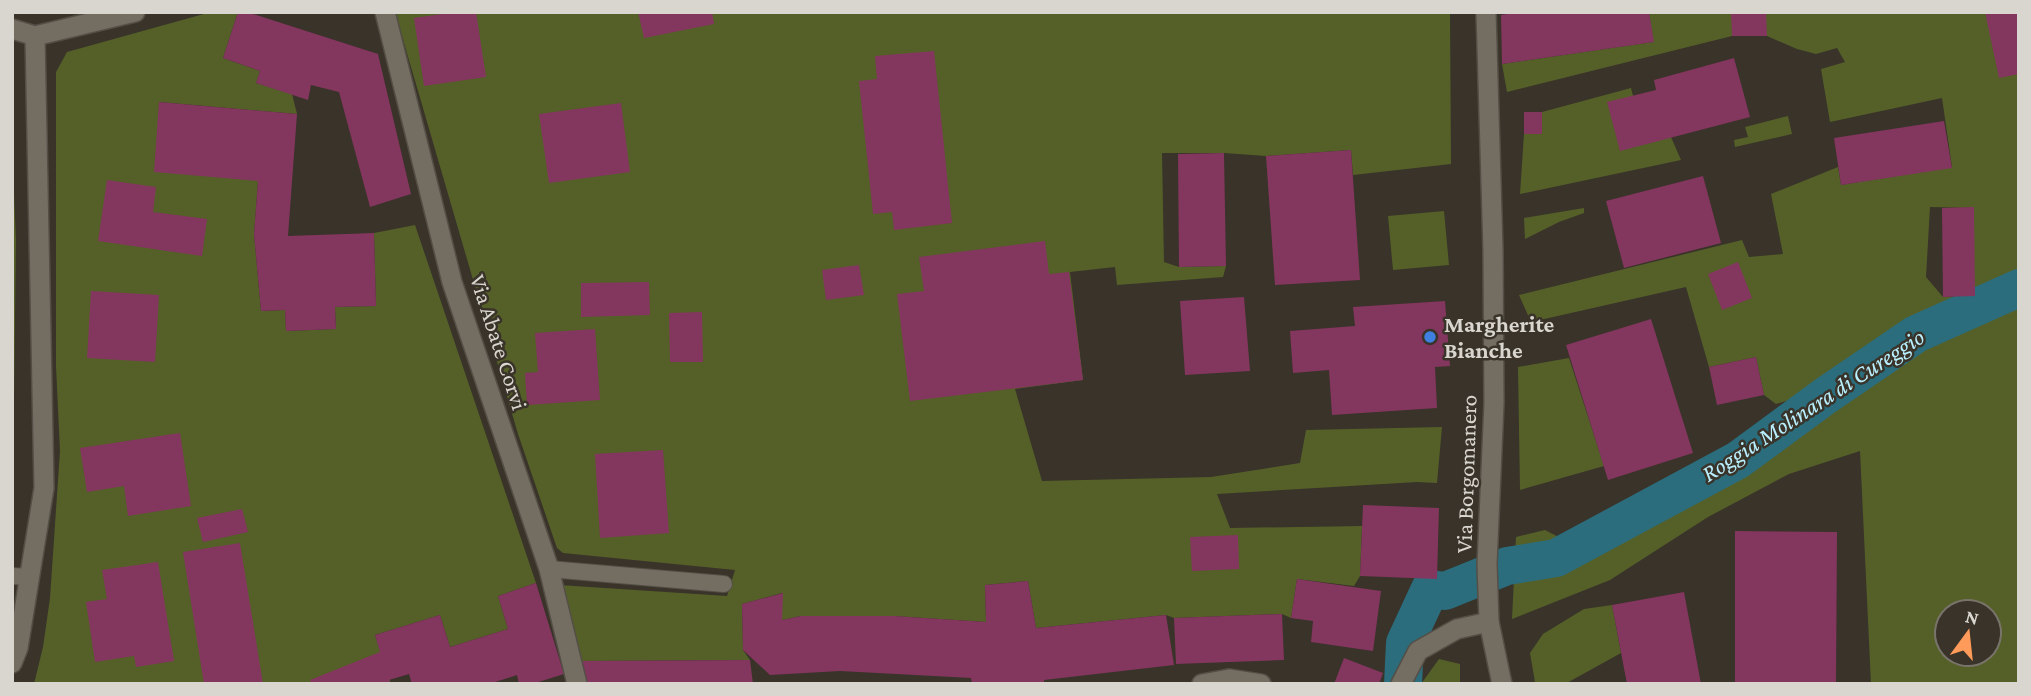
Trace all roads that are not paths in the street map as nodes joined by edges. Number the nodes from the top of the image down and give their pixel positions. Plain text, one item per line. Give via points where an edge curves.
1 (135, 12) edge
2 (385, 12) edge
3 (1486, 12) edge
4 (12, 29) edge
5 (35, 36) junction
6 (549, 569) junction
7 (21, 576) edge
8 (724, 584) dead end
9 (1489, 622) junction
10 (12, 663) edge
11 (577, 684) edge
12 (1202, 684) edge
13 (1261, 684) edge
14 (1401, 684) edge
15 (1502, 684) edge

1 - 5 street
2 - 6 street, Via Abate Corvi via 452,282
3 - 9 street, Via Borgomanero via 1494,376
4 - 5 street
5 - 7 street via 44,488
6 - 8 lane
6 - 11 street, Via Abate Corvi
7 - 10 street via 18,648
9 - 14 street via 1457,629 1419,651
9 - 15 street, Via Borgomanero
12 - 13 street via 1229,679

